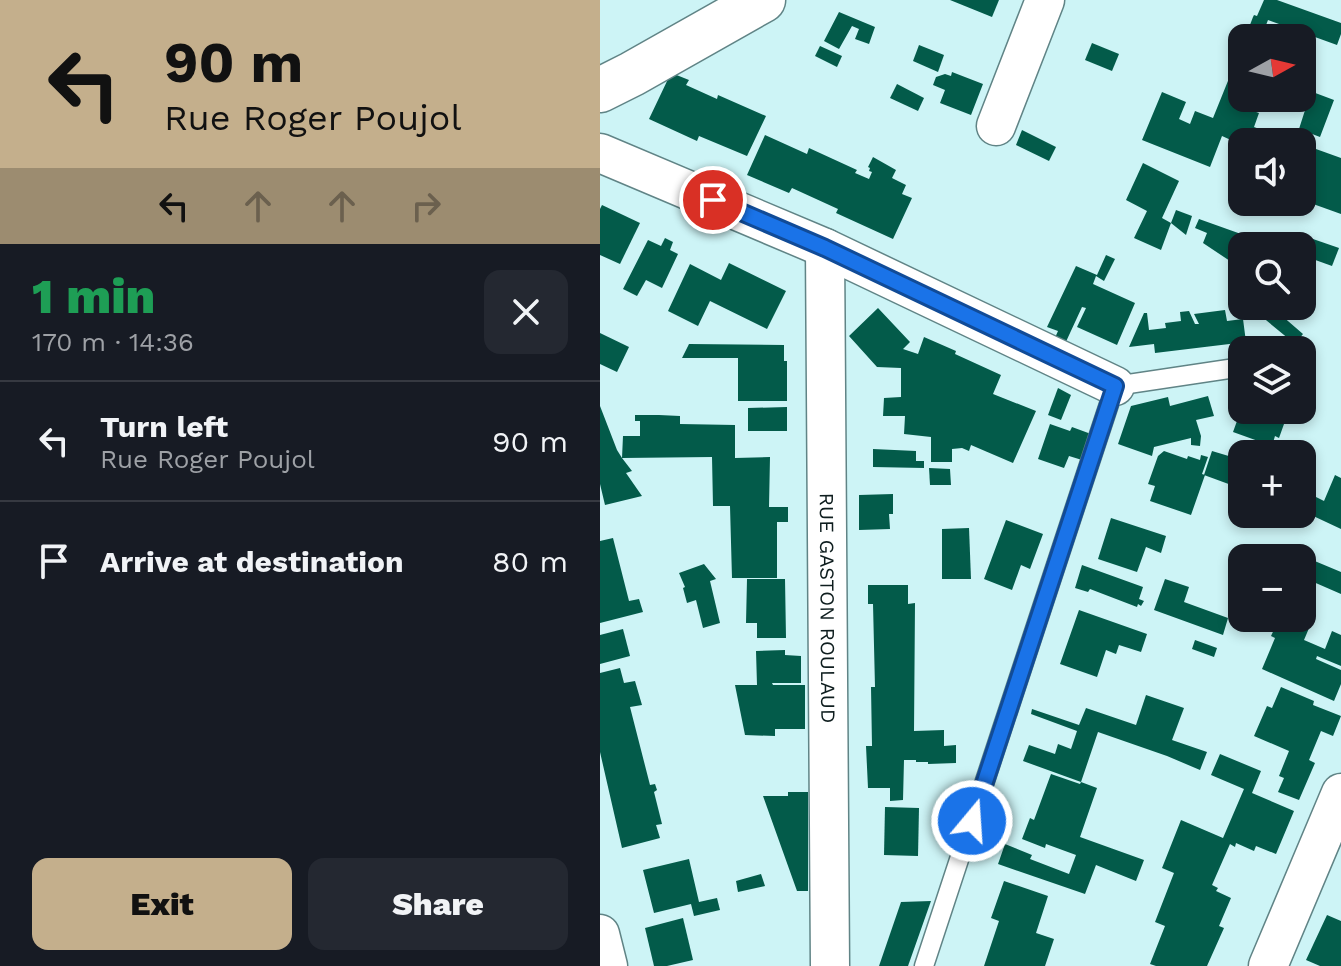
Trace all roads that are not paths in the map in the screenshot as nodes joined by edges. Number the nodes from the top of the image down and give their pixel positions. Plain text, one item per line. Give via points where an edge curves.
1 (763, 0) edge
2 (1045, 0) edge
3 (600, 90) edge
4 (996, 126) dead end
5 (600, 153) edge
6 (825, 248) junction
7 (1228, 369) edge
8 (1115, 386) junction
9 (1341, 793) edge
10 (600, 934) edge
11 (608, 966) edge
12 (830, 966) edge
13 (924, 966) edge
14 (1268, 966) edge

1 - 3 street
2 - 4 street
5 - 6 street
6 - 8 street
6 - 12 street, RUE GASTON ROULAUD
7 - 8 lane
8 - 13 lane
9 - 14 street
10 - 11 street

